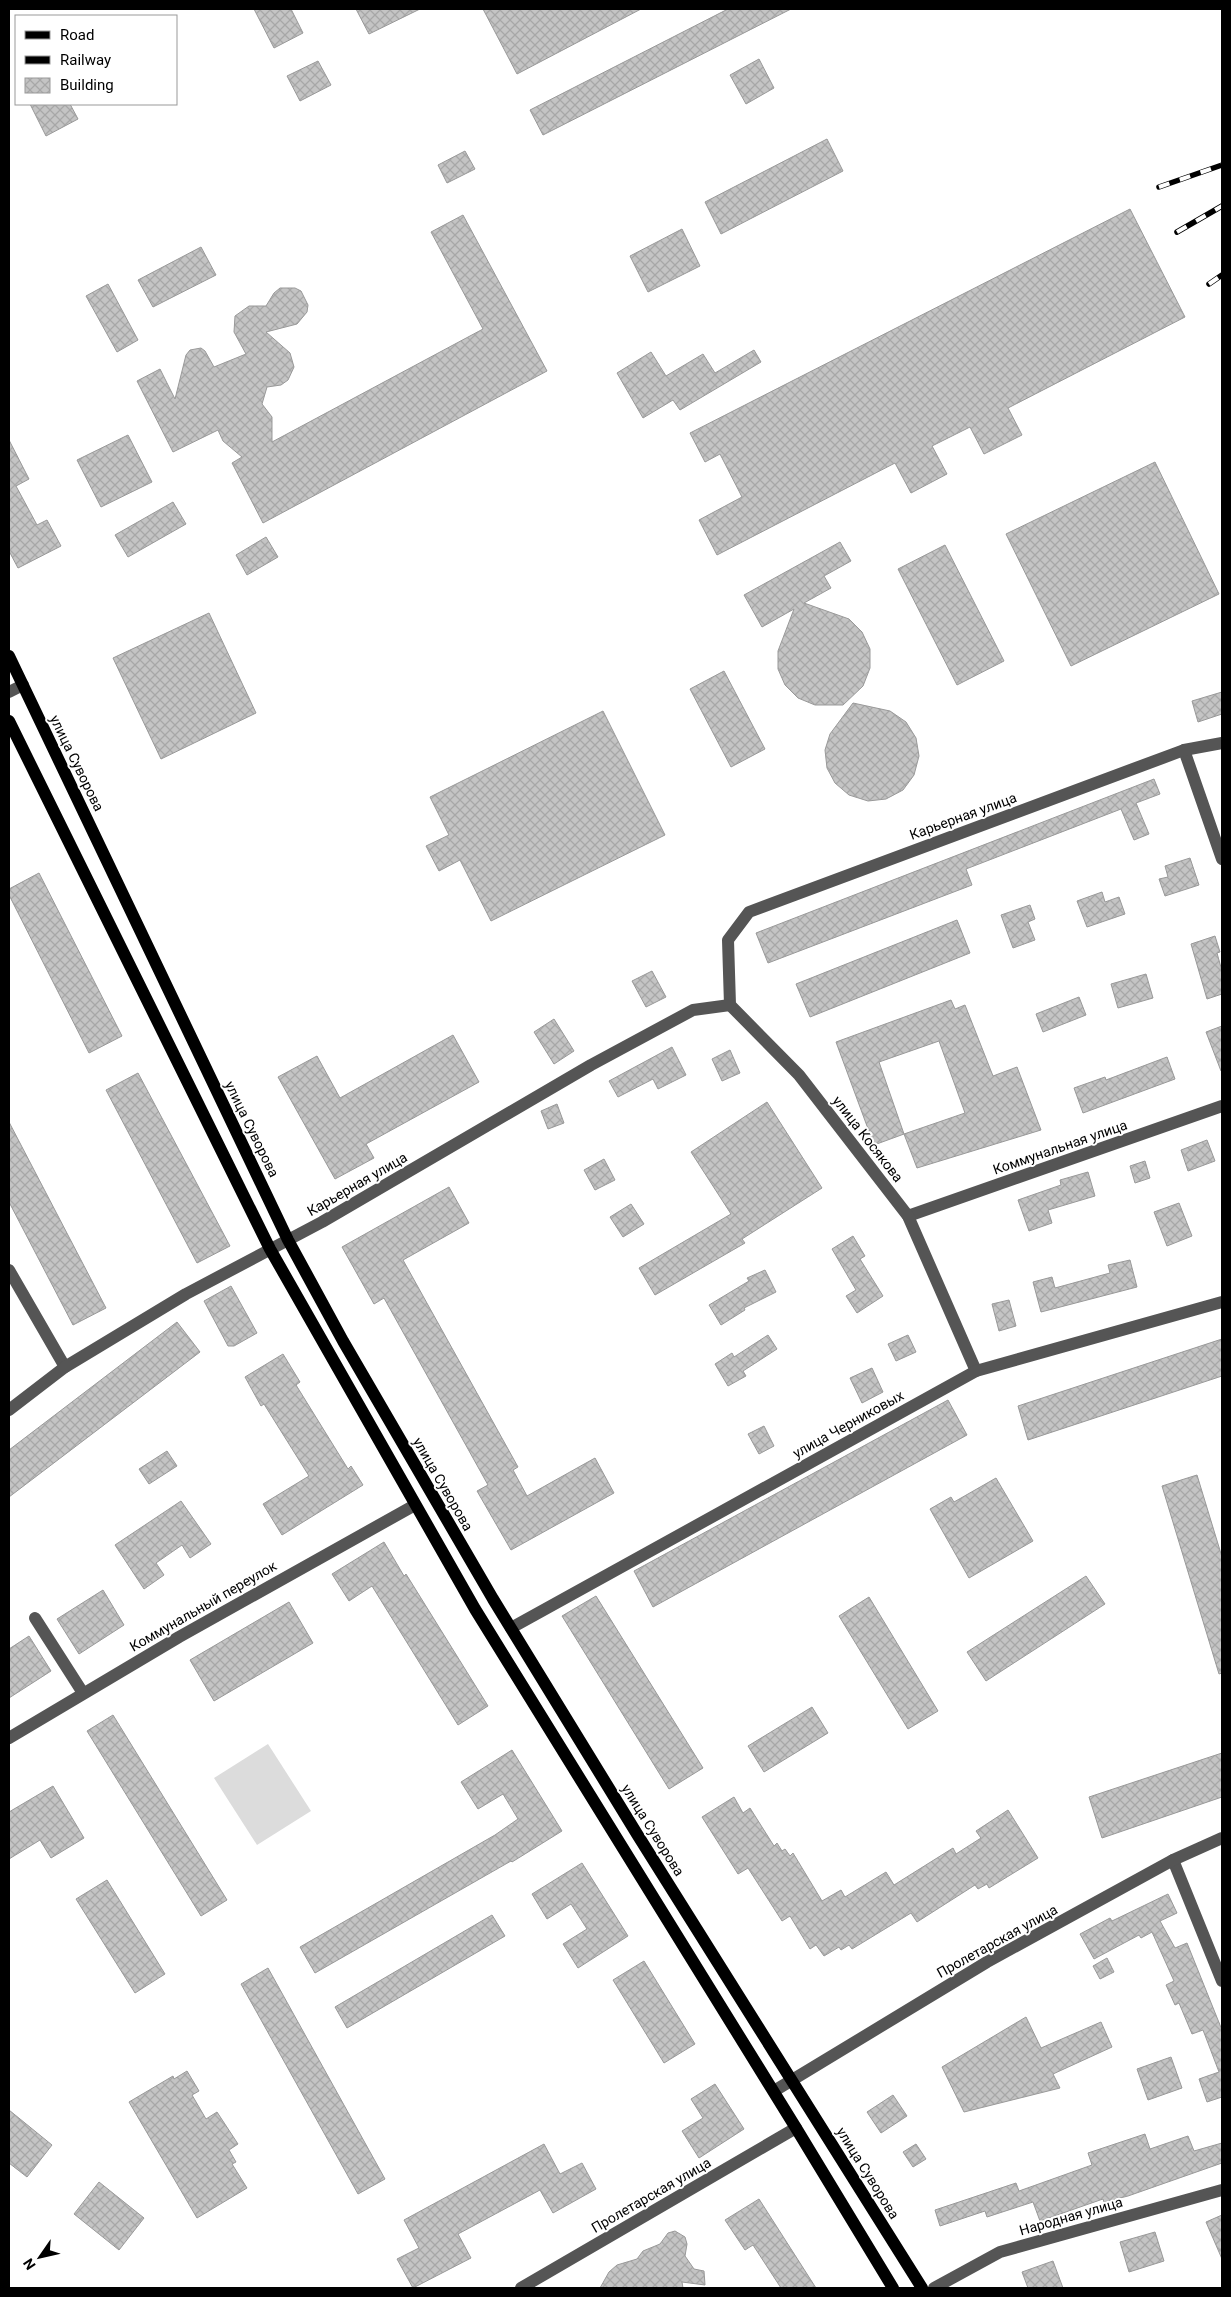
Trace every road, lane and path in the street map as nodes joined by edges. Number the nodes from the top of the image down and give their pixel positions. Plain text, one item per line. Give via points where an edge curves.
1 (9, 656) edge
2 (23, 685) junction
3 (9, 692) edge
4 (9, 721) edge
5 (1222, 744) edge
6 (1184, 750) junction
7 (1222, 859) edge
8 (730, 1005) junction
9 (1222, 1106) edge
10 (908, 1216) junction
11 (288, 1240) junction
12 (270, 1249) junction
13 (9, 1270) edge
14 (1222, 1302) edge
15 (65, 1367) junction
16 (976, 1371) junction
17 (9, 1410) edge
18 (414, 1505) junction
19 (36, 1618) dead end
20 (511, 1628) junction
21 (83, 1693) junction
22 (9, 1738) edge
23 (1222, 1838) edge
24 (1173, 1860) junction
25 (1222, 1981) edge
26 (791, 2080) junction
27 (774, 2091) junction
28 (796, 2128) junction
29 (1222, 2190) edge
30 (521, 2288) edge
31 (893, 2288) edge
32 (922, 2288) edge
33 (934, 2288) edge

1 - 2 main road, улица Суворова
2 - 3 street
2 - 11 main road, улица Суворова
4 - 12 main road
5 - 6 street, Карьерная улица
6 - 7 street
6 - 8 street, Карьерная улица via 749,912 728,940
8 - 10 street, улица Косякова via 799,1074
8 - 11 street, Карьерная улица via 693,1010 591,1065
9 - 10 street, Коммунальная улица
10 - 16 street, улица Косякова
11 - 12 street, Карьерная улица
11 - 20 main road, улица Суворова via 392,1426
12 - 15 street, Карьерная улица via 186,1294
12 - 18 main road
13 - 15 street
14 - 16 street, улица Черниковых
15 - 17 street, Карьерная улица
16 - 20 street, улица Черниковых
18 - 21 street, Коммунальный переулок
18 - 27 main road
19 - 21 street
20 - 26 main road, улица Суворова
21 - 22 street, Коммунальный переулок
23 - 24 street, Пролетарская улица
24 - 25 street
24 - 26 street, Пролетарская улица via 987,1962
26 - 27 street, Пролетарская улица
26 - 32 main road, улица Суворова
27 - 28 main road
28 - 30 street, Пролетарская улица
28 - 31 main road
29 - 33 street, Народная улица via 1000,2252

